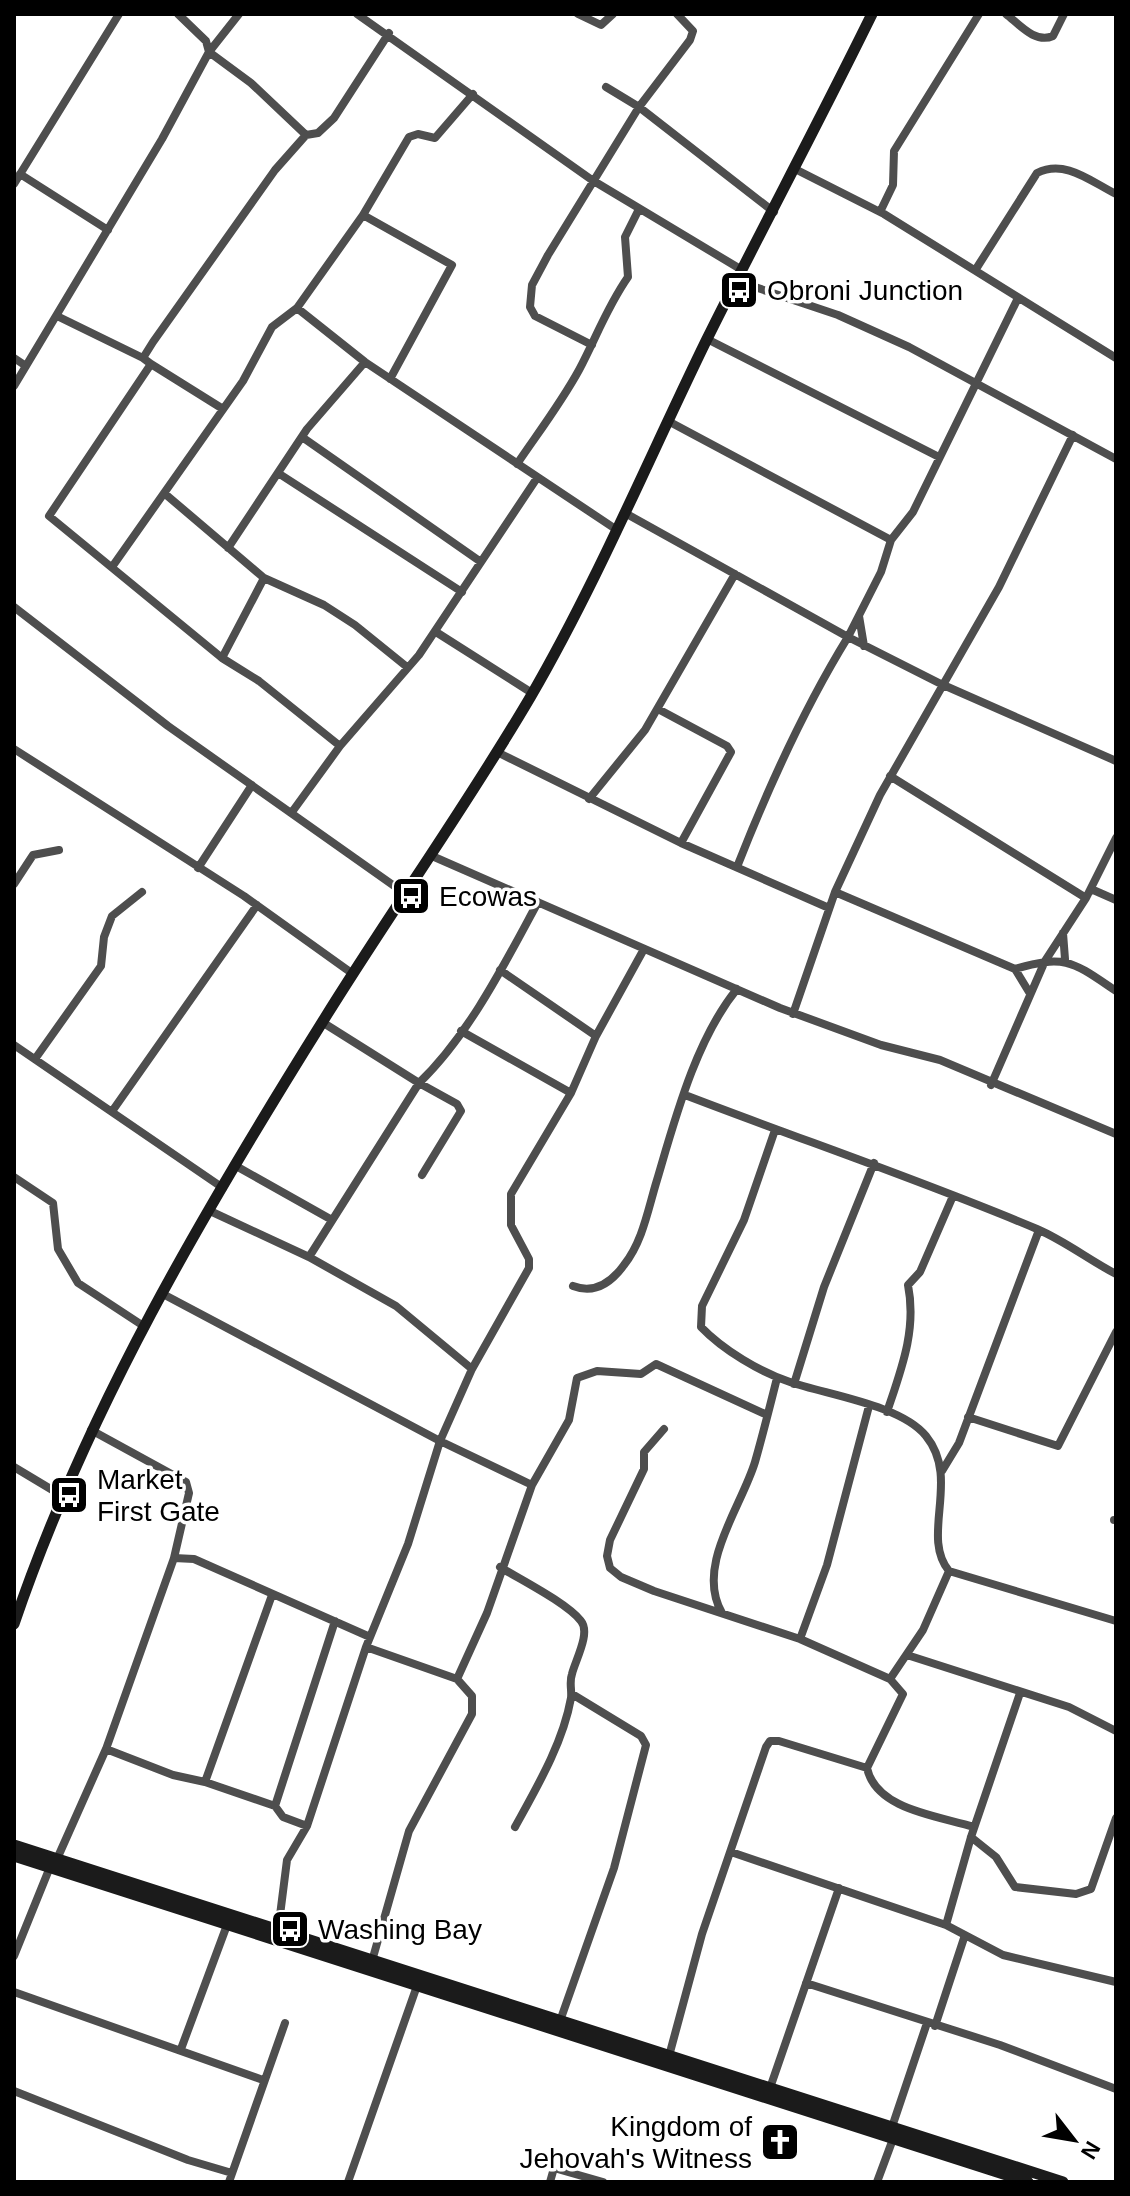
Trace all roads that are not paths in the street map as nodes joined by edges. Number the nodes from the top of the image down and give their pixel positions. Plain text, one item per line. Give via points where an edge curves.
1 (119, 14) edge
2 (178, 14) edge
3 (239, 14) edge
4 (357, 14) edge
5 (578, 14) edge
6 (613, 14) edge
7 (677, 14) edge
8 (872, 14) edge
9 (979, 14) edge
10 (1006, 14) edge
11 (1064, 14) edge
12 (389, 33) junction
13 (209, 52) junction
14 (606, 87) dead end
15 (473, 94) junction
16 (639, 107) junction
17 (306, 135) junction
18 (795, 169) junction
19 (20, 174) junction
20 (592, 180) junction
21 (14, 184) edge
22 (1116, 194) edge
23 (639, 209) junction
24 (774, 212) junction
25 (880, 212) junction
26 (363, 215) junction
27 (108, 230) junction
28 (976, 269) junction
29 (740, 276) junction
30 (1018, 298) junction
31 (297, 308) junction
32 (57, 316) junction
33 (707, 339) junction
34 (592, 345) junction
35 (14, 358) edge
36 (143, 358) junction
37 (1116, 358) edge
38 (365, 362) junction
39 (151, 364) junction
40 (26, 366) junction
41 (390, 379) junction
42 (975, 381) junction
43 (14, 386) edge
44 (223, 409) junction
45 (668, 421) junction
46 (1073, 435) junction
47 (302, 437) junction
48 (939, 457) junction
49 (1116, 459) edge
50 (517, 464) junction
51 (278, 473) junction
52 (537, 478) junction
53 (164, 493) junction
54 (625, 513) junction
55 (617, 530) junction
56 (891, 540) junction
57 (228, 548) junction
58 (481, 562) junction
59 (112, 567) junction
60 (735, 574) junction
61 (264, 578) junction
62 (462, 592) junction
63 (14, 607) edge
64 (859, 615) junction
65 (436, 632) junction
66 (848, 637) junction
67 (864, 646) junction
68 (222, 658) junction
69 (407, 667) junction
70 (941, 684) junction
71 (532, 693) junction
72 (658, 709) junction
73 (340, 746) junction
74 (14, 749) edge
75 (497, 752) junction
76 (1116, 761) edge
77 (890, 776) junction
78 (252, 785) junction
79 (589, 799) junction
80 (292, 812) junction
81 (1116, 838) edge
82 (681, 843) junction
83 (59, 850) dead end
84 (432, 856) junction
85 (737, 867) junction
86 (198, 868) junction
87 (14, 884) edge
88 (142, 892) dead end
89 (835, 892) junction
90 (1089, 893) junction
91 (407, 895) junction
92 (1116, 900) edge
93 (538, 902) junction
94 (257, 905) junction
95 (829, 908) junction
96 (1063, 933) junction
97 (644, 949) junction
98 (1065, 959) junction
99 (1045, 961) junction
100 (1015, 969) junction
101 (500, 970) junction
102 (353, 974) junction
103 (737, 989) junction
104 (1116, 991) edge
105 (1029, 992) junction
106 (793, 1014) junction
107 (322, 1022) junction
108 (461, 1031) junction
109 (596, 1036) junction
110 (14, 1045) edge
111 (35, 1059) junction
112 (419, 1083) junction
113 (991, 1085) junction
114 (571, 1093) junction
115 (685, 1095) junction
116 (113, 1110) junction
117 (775, 1130) junction
118 (1116, 1134) edge
119 (874, 1163) junction
120 (236, 1166) junction
121 (422, 1175) dead end
122 (14, 1177) edge
123 (223, 1188) junction
124 (953, 1196) junction
125 (210, 1211) junction
126 (332, 1220) junction
127 (1039, 1230) junction
128 (309, 1257) junction
129 (1116, 1274) edge
130 (573, 1286) dead end
131 (161, 1293) junction
132 (145, 1327) junction
133 (1116, 1332) edge
134 (472, 1369) junction
135 (777, 1378) junction
136 (794, 1384) junction
137 (869, 1406) junction
138 (887, 1412) junction
139 (767, 1415) junction
140 (968, 1417) junction
141 (664, 1429) dead end
142 (91, 1430) junction
143 (440, 1441) junction
144 (14, 1467) edge
145 (942, 1471) junction
146 (532, 1485) junction
147 (64, 1497) junction
148 (174, 1558) junction
149 (500, 1567) junction
150 (949, 1571) junction
151 (272, 1595) junction
152 (712, 1597) junction
153 (701, 1606) junction
154 (722, 1613) junction
155 (335, 1621) junction
156 (1116, 1621) edge
157 (14, 1624) edge
158 (370, 1637) junction
159 (800, 1639) junction
160 (366, 1647) junction
161 (907, 1655) junction
162 (457, 1679) junction
163 (890, 1679) junction
164 (1020, 1693) junction
165 (572, 1694) junction
166 (1116, 1731) edge
167 (106, 1749) junction
168 (867, 1768) junction
169 (205, 1782) junction
170 (275, 1806) junction
171 (1116, 1818) edge
172 (307, 1826) junction
173 (515, 1827) dead end
174 (974, 1827) junction
175 (971, 1837) junction
176 (14, 1845) edge
177 (731, 1852) junction
178 (14, 1856) edge
179 (53, 1863) junction
180 (839, 1888) junction
181 (227, 1925) junction
182 (946, 1925) junction
183 (278, 1931) junction
184 (965, 1935) junction
185 (14, 1956) edge
186 (372, 1961) junction
187 (418, 1982) junction
188 (1116, 1982) edge
189 (806, 1983) junction
190 (14, 1992) edge
191 (560, 2021) junction
192 (285, 2023) dead end
193 (931, 2024) junction
194 (181, 2049) junction
195 (669, 2056) junction
196 (263, 2080) junction
197 (770, 2088) junction
198 (1116, 2089) edge
199 (14, 2091) edge
200 (892, 2133) junction
201 (230, 2178) edge
202 (348, 2182) edge
203 (550, 2182) edge
204 (603, 2182) edge
205 (877, 2182) edge
206 (1028, 2182) edge
207 (1063, 2182) edge

1 - 19 street
2 - 13 street via 206,41
3 - 13 street
4 - 12 street
5 - 6 street via 601,25
7 - 16 street via 693,31 690,40
8 - 18 street
9 - 25 street via 894,151 893,185
10 - 11 street via 1046,39
12 - 15 street
12 - 17 street via 326,128
13 - 17 street
13 - 27 street
14 - 16 street
15 - 20 street
15 - 26 street via 438,137 409,137
16 - 20 street
16 - 24 street
17 - 36 street via 275,170
18 - 24 street
18 - 25 street
19 - 21 street
19 - 27 street
20 - 23 street
20 - 34 street via 535,278 530,307 552,327
22 - 28 street via 1065,168 1052,165 1037,173
23 - 29 street
23 - 34 street via 625,237 629,274 608,305
24 - 29 street
25 - 28 street
26 - 31 street
26 - 41 street via 452,265
27 - 32 street
28 - 30 street
29 - 33 street
29 - 42 street via 838,315
30 - 37 street
30 - 42 street
31 - 38 street
31 - 44 street via 272,327
32 - 36 street
32 - 40 street
33 - 45 street
33 - 48 street
34 - 50 street
35 - 40 street
36 - 39 street
38 - 41 street
38 - 47 street
39 - 44 street
39 - 59 street via 49,510 53,521
40 - 43 street
41 - 50 street
42 - 46 street
42 - 48 street
44 - 53 street
45 - 54 street
45 - 56 street
46 - 49 street
46 - 70 street via 999,587
47 - 51 street
47 - 58 street
48 - 56 street via 913,512
50 - 52 street
51 - 57 street
51 - 62 street
52 - 55 street
52 - 58 street
53 - 57 street
53 - 59 street
54 - 55 street
54 - 60 street
55 - 71 street
56 - 64 street
57 - 61 street
58 - 62 street
59 - 68 street
60 - 66 street
60 - 72 street
61 - 68 street
61 - 69 street via 324,605
62 - 65 street
63 - 78 street
64 - 66 street
64 - 67 street
65 - 69 street
65 - 71 street
66 - 67 street
66 - 85 street via 775,775
67 - 70 street
68 - 73 street
69 - 73 street
70 - 76 street
70 - 77 street
71 - 75 street
72 - 79 street
72 - 82 street via 731,752
73 - 80 street
74 - 86 street
75 - 79 street
75 - 84 street
77 - 89 street
77 - 90 street
78 - 80 street
78 - 86 street
79 - 82 street
80 - 91 street
81 - 90 street
82 - 85 street
83 - 87 street via 33,855
84 - 91 street
84 - 93 street
85 - 95 street
86 - 94 street
88 - 111 street via 112,916 101,966
89 - 95 street
89 - 100 street
90 - 92 street
90 - 96 street
91 - 102 street
93 - 97 street
93 - 101 street
94 - 102 street
94 - 116 street
95 - 106 street
96 - 98 street
96 - 99 street
97 - 103 street
97 - 109 street
98 - 99 street
98 - 104 street
99 - 100 street
99 - 105 street
100 - 105 street
101 - 108 street
101 - 109 street
102 - 107 street
103 - 106 street
103 - 115 street via 718,1015
105 - 113 street
106 - 113 street via 929,1056
107 - 112 street
107 - 120 street
108 - 112 street
108 - 114 street
109 - 114 street
110 - 111 street
111 - 116 street
112 - 121 street via 461,1111
112 - 126 street
113 - 118 street
114 - 134 street via 511,1194 511,1225 530,1263
115 - 117 street
115 - 130 street via 643,1229 626,1264 596,1289
116 - 123 street
117 - 119 street
117 - 135 street via 744,1220 699,1317 707,1334
119 - 124 street
119 - 136 street via 824,1287
120 - 123 street
120 - 126 street
122 - 132 street via 53,1203 58,1249 78,1283
123 - 125 street
124 - 127 street
124 - 138 street via 920,1272 908,1285 910,1334
125 - 128 street
125 - 131 street
126 - 128 street
127 - 129 street
127 - 140 street
128 - 134 street via 396,1306
131 - 132 street
131 - 143 street
132 - 142 street
133 - 140 street via 1058,1446
134 - 143 street
135 - 136 street
135 - 139 street
136 - 137 street
137 - 138 street
137 - 159 street via 827,1565
138 - 145 street via 928,1437
139 - 146 street via 656,1364 641,1374 583,1374 573,1385 569,1420
139 - 152 street via 755,1462 718,1555
140 - 145 street
141 - 153 street via 644,1452 644,1469 607,1556 610,1568 621,1577
142 - 147 street
142 - 148 street via 189,1486
143 - 146 street
143 - 158 street via 408,1544
144 - 147 street
145 - 150 street via 938,1544
146 - 149 street
147 - 157 street
148 - 151 street via 194,1559
148 - 167 street
149 - 162 street via 487,1613
149 - 165 street via 553,1598 584,1625 570,1678
150 - 156 street
150 - 161 street
151 - 155 street
151 - 169 street
152 - 153 street
152 - 154 street
153 - 154 street
154 - 159 street
155 - 158 street
155 - 170 street
158 - 160 street
159 - 163 street
160 - 162 street
160 - 172 street
161 - 163 street
161 - 164 street
162 - 186 street via 472,1696 472,1714 409,1831
163 - 168 street via 900,1686 903,1698
164 - 166 street via 1069,1707
164 - 174 street
165 - 173 street via 544,1772
165 - 191 street via 641,1736 646,1745 614,1868
167 - 169 street
167 - 179 street
168 - 174 street via 873,1787 887,1798
168 - 177 street via 770,1741
169 - 170 street
170 - 172 street via 283,1817
171 - 175 street via 1091,1889 1076,1894 1015,1887 996,1857
172 - 183 street via 287,1860
174 - 175 street
175 - 182 street
176 - 179 street
177 - 180 street
177 - 195 street
178 - 179 street
179 - 181 street
179 - 183 street
179 - 185 street
180 - 182 street
180 - 189 street
181 - 187 street
181 - 194 street
182 - 184 street
183 - 186 street
184 - 188 street via 1003,1955
184 - 193 street
186 - 187 street
187 - 191 street
187 - 200 street
187 - 202 street
189 - 193 street
189 - 197 street
190 - 194 street
191 - 195 street
192 - 196 street
193 - 198 street
193 - 200 street
194 - 196 street
195 - 197 street
196 - 201 street
197 - 200 street
199 - 201 street
200 - 205 street
200 - 206 street
200 - 207 street
203 - 204 street via 554,2168

